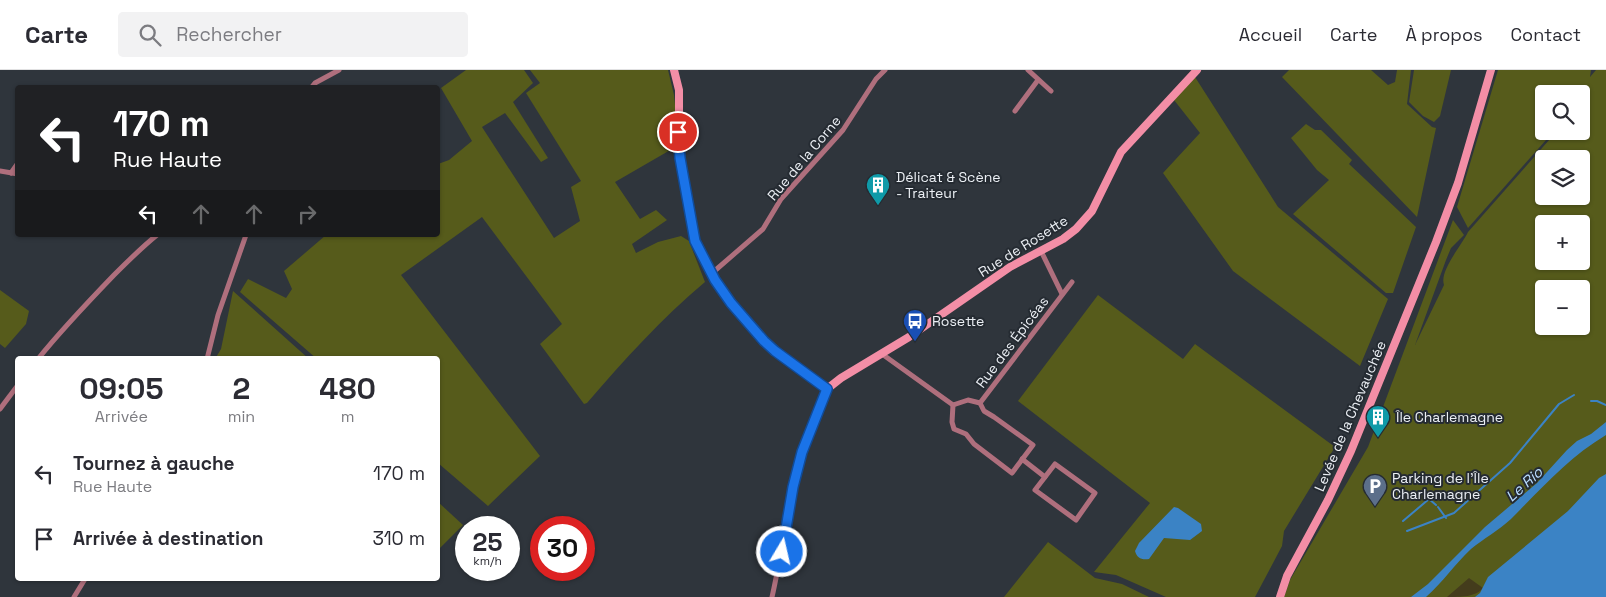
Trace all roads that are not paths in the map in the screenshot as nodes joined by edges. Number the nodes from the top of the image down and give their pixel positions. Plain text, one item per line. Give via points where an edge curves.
1 (339, 70) edge
2 (674, 70) edge
3 (885, 70) edge
4 (1028, 70) edge
5 (1197, 70) edge
6 (1491, 70) edge
7 (1038, 80) junction
8 (313, 85) edge
9 (1050, 91) dead end
10 (1016, 111) dead end
11 (0, 171) edge
12 (14, 174) edge
13 (155, 237) edge
14 (245, 237) edge
15 (1041, 251) junction
16 (711, 274) junction
17 (1072, 282) dead end
18 (1062, 294) junction
19 (882, 354) junction
20 (40, 356) edge
21 (208, 356) edge
22 (15, 389) edge
23 (827, 389) junction
24 (980, 403) junction
25 (953, 405) junction
26 (0, 409) edge
27 (1022, 459) junction
28 (1045, 477) junction
29 (84, 581) edge
30 (74, 597) edge
31 (772, 597) edge
32 (1280, 597) edge

1 - 8 street
2 - 16 street via 679,90 680,158 695,241
3 - 16 street, Rue de la Corne via 844,130 781,199 763,229
4 - 7 street
5 - 15 street, Rue de Rosette via 1121,152 1096,204 1084,221 1063,239
6 - 32 street, Levée de la Chevauchée via 1458,183 1436,242 1351,451 1287,576
7 - 9 street
7 - 10 street
11 - 12 street
13 - 20 street via 104,285
14 - 21 street via 218,315
15 - 18 street, Rue des Épicéas
15 - 19 street, Rue de Rosette via 1010,267
16 - 23 street via 754,331 775,351
17 - 18 street, Rue des Épicéas
18 - 24 street, Rue des Épicéas
19 - 23 street, Rue de Rosette
19 - 25 street
22 - 26 street
23 - 31 street via 802,452
24 - 25 street, Rue des Épicéas via 968,400
24 - 27 street, Rue des Épicéas via 987,414 1033,445
25 - 27 street via 954,429 966,434 1012,473
27 - 28 street
28 - 28 street via 1035,490 1076,520 1095,493 1055,464
29 - 30 street

